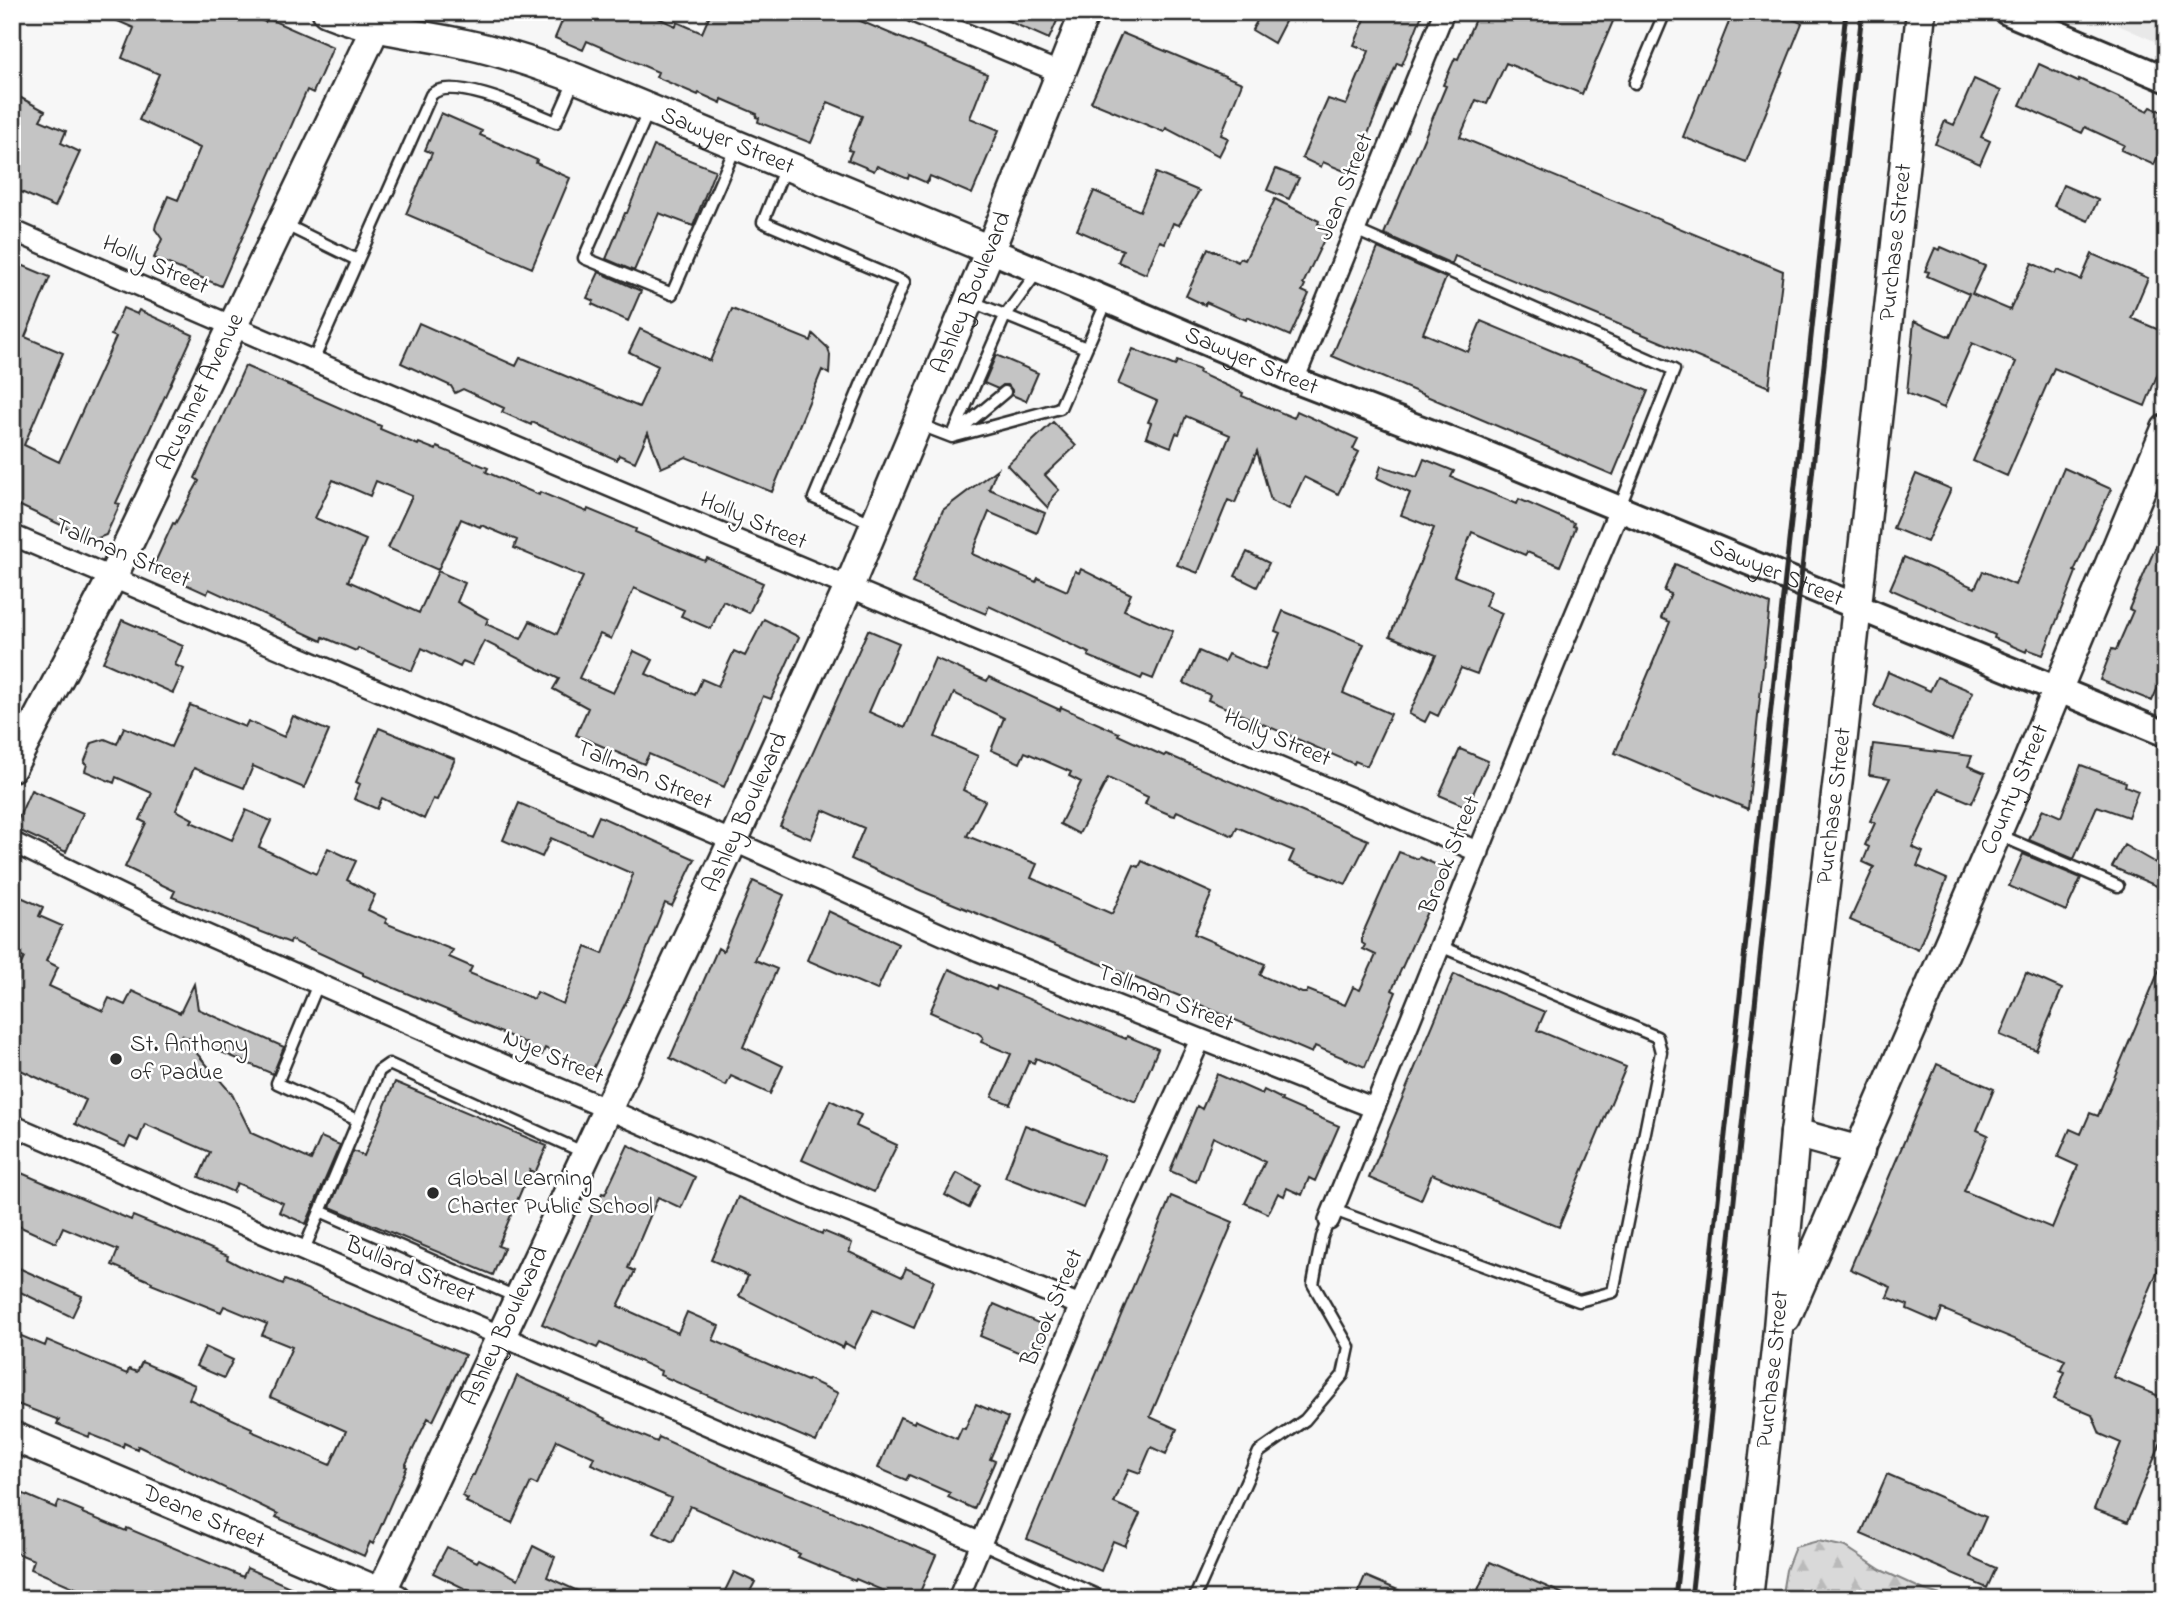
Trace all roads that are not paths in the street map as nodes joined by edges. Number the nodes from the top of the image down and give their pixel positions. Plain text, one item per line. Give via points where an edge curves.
1 (327, 12) edge
2 (913, 12) edge
3 (1085, 12) edge
4 (1444, 12) edge
5 (1665, 12) edge
6 (1921, 12) edge
7 (2007, 12) edge
8 (379, 19) edge
9 (1062, 73) junction
10 (575, 78) junction
11 (2166, 79) edge
12 (1635, 83) dead end
13 (649, 110) junction
14 (736, 146) junction
15 (785, 166) junction
16 (282, 223) junction
17 (12, 230) edge
18 (1355, 230) junction
19 (990, 250) junction
20 (358, 260) junction
21 (1038, 271) junction
22 (1107, 300) junction
23 (969, 301) junction
24 (1005, 316) junction
25 (232, 327) junction
26 (1086, 348) junction
27 (313, 361) junction
28 (1294, 380) junction
29 (1004, 391) dead end
30 (918, 423) junction
31 (2166, 429) edge
32 (952, 437) junction
33 (1619, 510) junction
34 (875, 525) junction
35 (12, 535) edge
36 (113, 576) junction
37 (848, 589) junction
38 (1856, 607) junction
39 (2058, 690) junction
40 (2166, 734) edge
41 (12, 767) edge
42 (1996, 834) junction
43 (733, 841) junction
44 (12, 842) edge
45 (1479, 852) junction
46 (2118, 886) dead end
47 (1440, 946) junction
48 (318, 984) junction
49 (1200, 1040) junction
50 (608, 1108) junction
51 (1374, 1108) junction
52 (357, 1120) junction
53 (12, 1125) edge
54 (1795, 1133) junction
55 (1860, 1151) junction
56 (587, 1153) junction
57 (320, 1211) junction
58 (1332, 1215) junction
59 (303, 1252) junction
60 (519, 1298) junction
61 (1080, 1305) junction
62 (500, 1337) junction
63 (1777, 1340) junction
64 (12, 1436) edge
65 (981, 1543) junction
66 (384, 1597) edge
67 (958, 1599) edge
68 (1106, 1599) edge
69 (1194, 1599) edge
70 (1748, 1599) edge

1 - 8 main road, Sawyer Street via 345,20
2 - 9 street
3 - 9 main road, Ashley Boulevard
4 - 18 street, Jean Street
5 - 12 lane
6 - 38 main road, Purchase Street
7 - 11 street
8 - 10 main road, Sawyer Street
8 - 16 main road, Acushnet Avenue
9 - 19 main road, Ashley Boulevard
10 - 13 main road, Sawyer Street
10 - 20 lane via 556,122 488,96 446,88 435,91
13 - 14 main road, Sawyer Street
13 - 14 lane via 584,258 672,294
14 - 15 main road, Sawyer Street
15 - 19 main road, Sawyer Street
15 - 34 lane via 763,222 904,282 814,498
16 - 20 lane
16 - 25 main road, Acushnet Avenue
17 - 25 street, Holly Street
18 - 28 street, Jean Street
18 - 33 lane via 1674,370
19 - 21 street, Sawyer Street
19 - 23 main road, Ashley Boulevard
20 - 27 lane
21 - 22 street, Sawyer Street
21 - 24 lane
22 - 26 lane
22 - 28 street, Sawyer Street
23 - 24 lane
23 - 30 main road, Ashley Boulevard
24 - 26 lane
24 - 32 lane
25 - 27 street, Holly Street
25 - 36 main road, Acushnet Avenue
26 - 32 lane via 1060,408
27 - 37 street, Holly Street
28 - 33 street, Sawyer Street
29 - 32 lane
30 - 32 lane
30 - 34 main road, Ashley Boulevard
31 - 39 main road, County Street
33 - 38 street, Sawyer Street
33 - 45 street, Brook Street
34 - 37 main road, Ashley Boulevard
35 - 36 street, Tallman Street
36 - 41 main road, Acushnet Avenue
36 - 43 street, Tallman Street
37 - 43 main road, Ashley Boulevard
37 - 45 street, Holly Street
38 - 39 street, Sawyer Street
38 - 54 main road, Purchase Street
39 - 40 street, Sawyer Street
39 - 42 main road, County Street
42 - 46 lane
42 - 55 main road, County Street
43 - 49 street, Tallman Street via 979,951
43 - 50 main road, Ashley Boulevard
44 - 48 street, Nye Street
45 - 47 street, Brook Street
47 - 51 street, Brook Street
47 - 58 lane via 1657,1037 1661,1052 1613,1292 1579,1301
48 - 50 street, Nye Street
48 - 52 lane via 277,1083
49 - 51 street, Tallman Street
49 - 61 street, Brook Street
50 - 56 main road, Ashley Boulevard
50 - 61 street, Nye Street
51 - 58 street, Brook Street
52 - 56 lane via 379,1071 389,1064
52 - 57 lane
53 - 59 street, Bullard Street
54 - 55 main road
54 - 63 main road, Purchase Street
55 - 63 main road, County Street
56 - 60 main road, Ashley Boulevard
57 - 59 lane
57 - 60 lane
58 - 69 lane via 1322,1237 1313,1284 1349,1347 1343,1376 1305,1420 1259,1452
59 - 62 street, Bullard Street
60 - 62 main road, Ashley Boulevard
61 - 65 street, Brook Street
62 - 65 street, Bullard Street
62 - 66 main road, Ashley Boulevard
63 - 70 main road, Purchase Street
64 - 66 main road, Deane Street
65 - 67 street, Brook Street
65 - 68 lane

